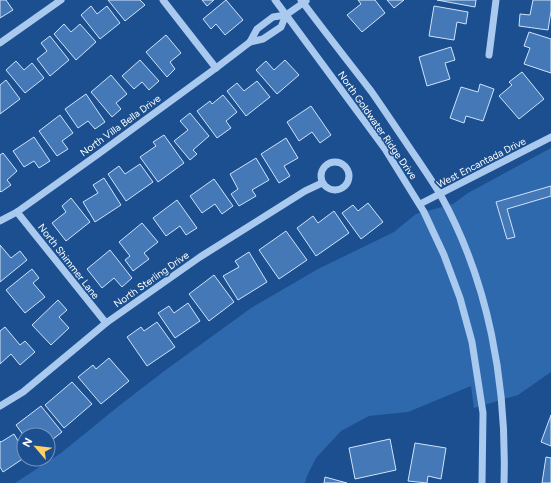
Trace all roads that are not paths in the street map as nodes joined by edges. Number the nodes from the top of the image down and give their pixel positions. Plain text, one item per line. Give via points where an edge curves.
1 (61, 0) edge
2 (163, 0) edge
3 (276, 0) edge
4 (496, 0) edge
5 (304, 1) edge
6 (286, 15) junction
7 (250, 42) junction
8 (0, 43) edge
9 (489, 55) dead end
10 (216, 68) junction
11 (551, 138) edge
12 (322, 183) junction
13 (440, 195) junction
14 (420, 204) junction
15 (17, 212) junction
16 (0, 221) edge
17 (106, 323) junction
18 (0, 406) edge
19 (482, 483) edge
20 (504, 483) edge

1 - 8 street
2 - 10 street
3 - 6 street, North Goldwater Ridge Drive
4 - 9 street
5 - 6 street, North Villa Bella Drive
5 - 13 street, North Goldwater Ridge Drive via 371,92
6 - 7 street, North Villa Bella Drive via 281,27 263,39
6 - 7 street, North Villa Bella Drive via 273,17 257,28
6 - 14 street, North Goldwater Ridge Drive via 385,149
7 - 10 street, North Villa Bella Drive
10 - 15 street, North Villa Bella Drive
11 - 13 street, West Encantada Drive
12 - 12 street via 334,191 344,188 349,180 349,170 338,162 329,163 322,169
12 - 17 street, North Sterling Drive via 200,257
13 - 14 street, West Encantada Drive
13 - 20 street, North Goldwater Ridge Drive via 471,264 496,353 506,445
14 - 19 street, North Goldwater Ridge Drive via 453,277 472,342 483,413
15 - 16 street, North Villa Bella Drive
15 - 17 street, North Shimmer Lane
17 - 18 street, North Sterling Drive via 23,392

